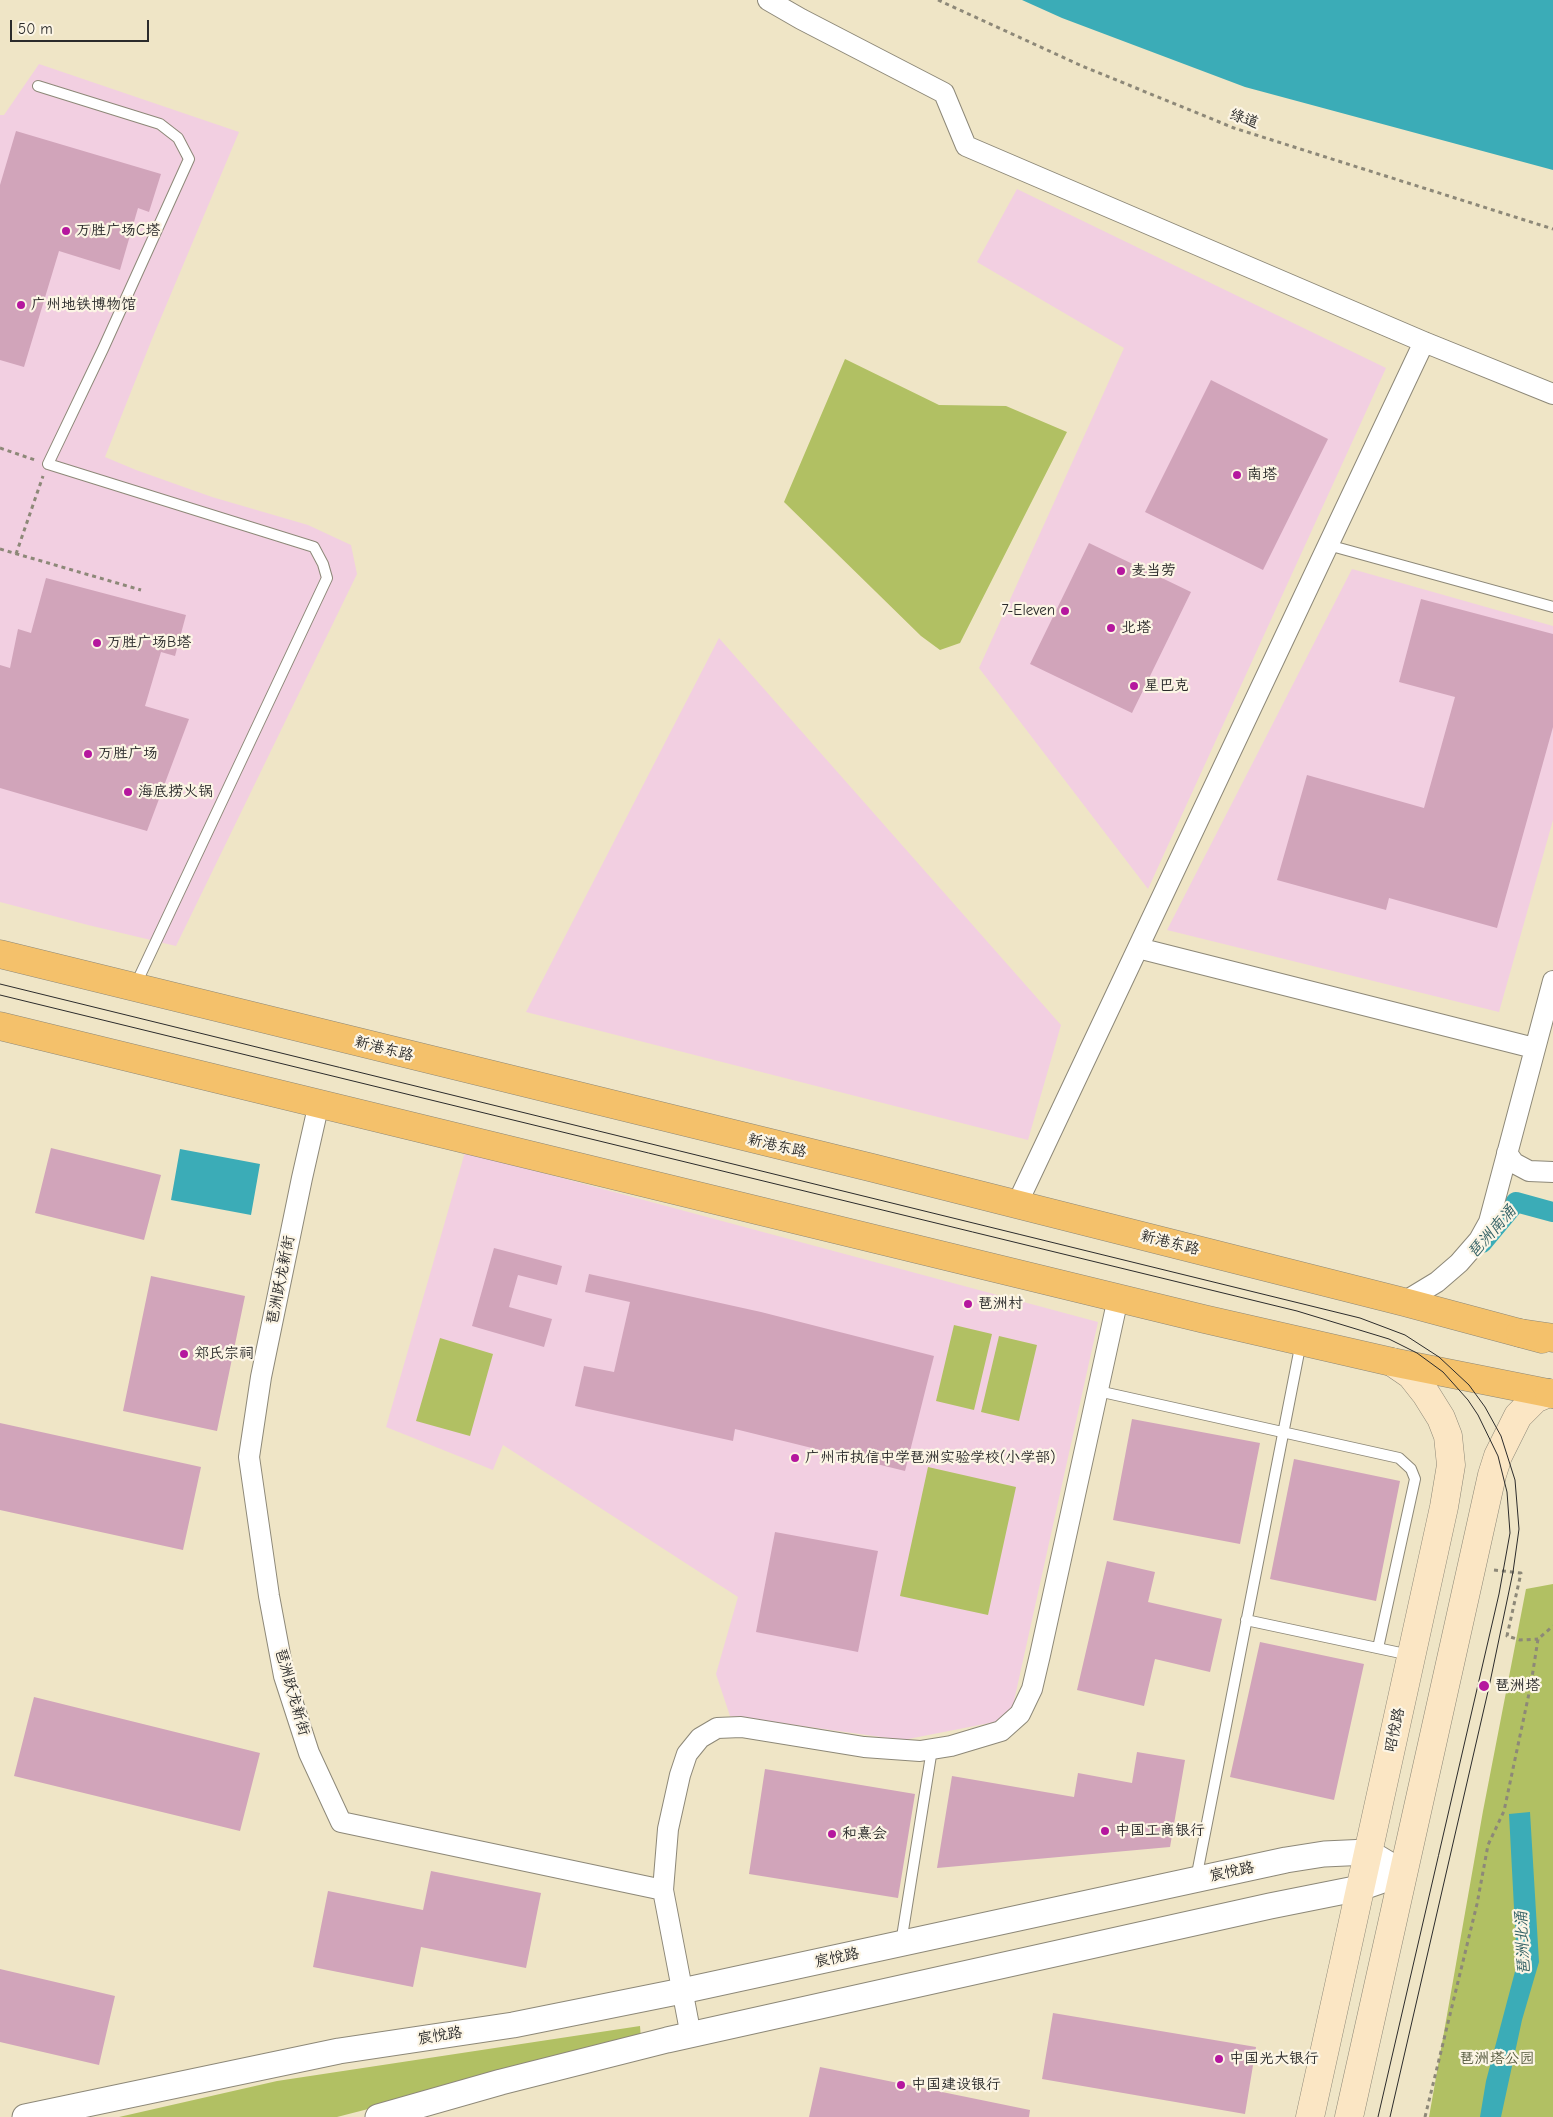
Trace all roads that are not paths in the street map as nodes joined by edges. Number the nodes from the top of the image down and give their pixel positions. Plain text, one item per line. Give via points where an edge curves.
1 (768, 0) edge
2 (38, 86) dead end
3 (1424, 342) junction
4 (1553, 394) edge
5 (1328, 545) junction
6 (1553, 607) edge
7 (1138, 948) junction
8 (0, 954) edge
9 (1553, 981) edge
10 (135, 987) junction
11 (0, 1026) edge
12 (1534, 1048) junction
13 (319, 1103) junction
14 (1507, 1154) junction
15 (1553, 1172) edge
16 (1016, 1204) junction
17 (1118, 1298) junction
18 (1404, 1302) junction
19 (1520, 1332) junction
20 (1553, 1337) edge
21 (1301, 1342) junction
22 (1553, 1342) edge
23 (1392, 1362) junction
24 (1098, 1392) junction
25 (1552, 1393) edge
26 (1283, 1433) junction
27 (1246, 1620) junction
28 (1378, 1648) junction
29 (1411, 1655) junction
30 (932, 1749) junction
31 (1368, 1852) junction
32 (1403, 1873) junction
33 (1196, 1880) junction
34 (1360, 1888) junction
35 (663, 1890) junction
36 (901, 1944) junction
37 (682, 1991) junction
38 (691, 2036) junction
39 (25, 2117) edge
40 (378, 2117) edge
41 (1310, 2117) edge
42 (1349, 2117) edge

1 - 3 street via 944,94 966,146
2 - 10 lane via 160,124 178,138 189,159 48,464 314,547 327,578
3 - 4 street
3 - 5 street
5 - 6 lane
5 - 7 street
7 - 12 street
7 - 16 street
8 - 10 main road, 新港东路
9 - 12 street
10 - 16 main road, 新港东路
11 - 13 main road
12 - 14 street
13 - 17 main road
13 - 35 street, 琶洲跃龙新街 via 265,1358 249,1457 284,1676 309,1753 341,1822
14 - 15 street via 1514,1163 1529,1171
14 - 18 street via 1489,1222 1479,1240 1438,1282
16 - 18 main road, 新港东路
17 - 21 main road
17 - 24 street
18 - 19 main road, 新港东路
19 - 20 main road
19 - 22 main road, 新港东路
21 - 23 main road
21 - 26 lane
23 - 25 main road
23 - 29 main road, 昭悦路 via 1411,1375 1426,1394 1441,1418 1451,1453 1449,1483
24 - 26 lane
24 - 30 street via 1032,1689 1020,1714 1001,1731
25 - 32 main road via 1535,1399 1518,1416 1492,1475
26 - 27 lane
26 - 28 lane via 1400,1458 1411,1469 1415,1479
27 - 28 lane
27 - 33 lane
28 - 29 lane
29 - 31 main road, 昭悦路
30 - 35 street via 893,1750 741,1727 717,1728 700,1738 687,1754 682,1768 668,1829
30 - 36 lane
31 - 32 street
31 - 33 street, 宸悦路 via 1324,1854
31 - 34 main road, 昭悦路
32 - 34 street
32 - 42 main road
33 - 36 street, 宸悦路
34 - 38 street
34 - 41 main road, 昭悦路
35 - 37 street
36 - 37 street, 宸悦路
37 - 38 street
37 - 39 street, 宸悦路 via 513,2025 339,2051
38 - 40 street via 501,2082

